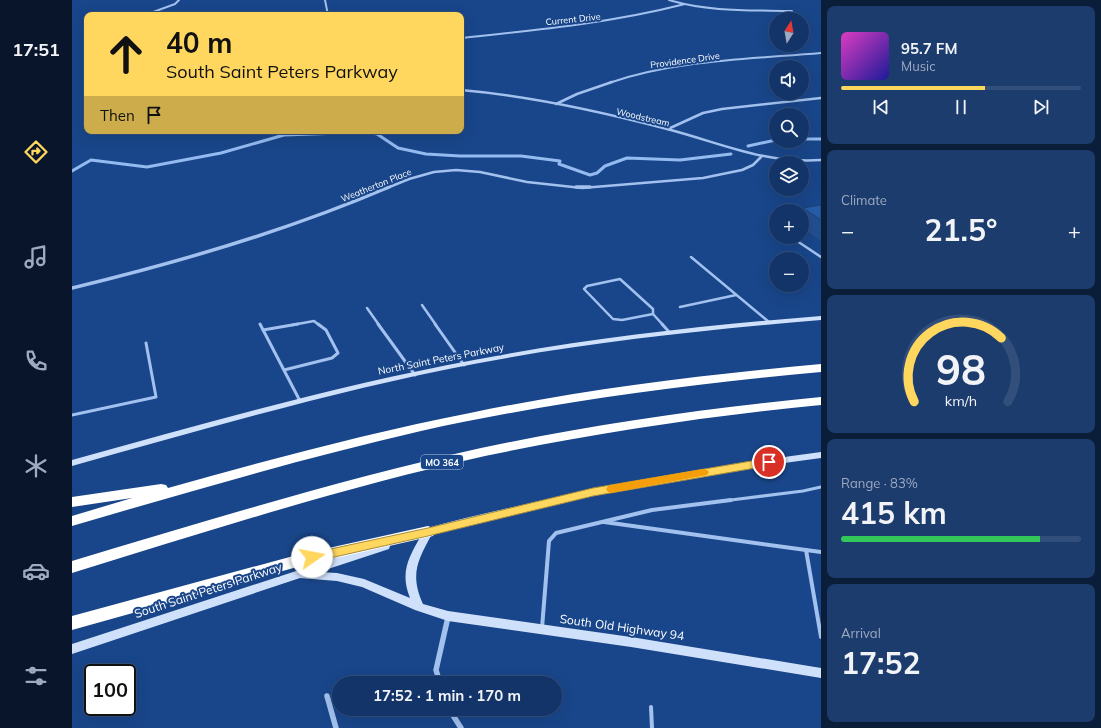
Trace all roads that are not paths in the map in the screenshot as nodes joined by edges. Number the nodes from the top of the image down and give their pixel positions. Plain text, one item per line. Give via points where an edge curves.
1 (180, 0) edge
2 (325, 0) edge
3 (668, 0) edge
4 (685, 4) junction
5 (792, 11) dead end
6 (153, 12) edge
7 (327, 12) edge
8 (464, 38) edge
9 (821, 53) edge
10 (464, 90) edge
11 (821, 98) edge
12 (556, 104) junction
13 (668, 129) junction
14 (762, 157) junction
15 (821, 160) edge
16 (802, 244) edge
17 (691, 257) dead end
18 (821, 257) edge
19 (72, 288) edge
20 (736, 295) junction
21 (422, 306) dead end
22 (680, 307) dead end
23 (367, 308) dead end
24 (652, 314) junction
25 (821, 318) edge
26 (770, 322) junction
27 (260, 324) dead end
28 (263, 330) junction
29 (670, 333) junction
30 (146, 343) dead end
31 (464, 365) junction
32 (821, 368) edge
33 (284, 370) junction
34 (415, 375) junction
35 (300, 401) junction
36 (821, 401) edge
37 (72, 415) edge
38 (821, 455) edge
39 (72, 462) edge
40 (204, 482) junction
41 (821, 487) edge
42 (72, 502) edge
43 (72, 522) edge
44 (602, 522) junction
45 (428, 532) junction
46 (806, 550) junction
47 (821, 552) edge
48 (72, 567) edge
49 (298, 574) junction
50 (419, 607) junction
51 (448, 616) junction
52 (72, 623) edge
53 (542, 630) junction
54 (821, 636) edge
55 (72, 649) edge
56 (821, 673) edge
57 (438, 676) edge
58 (327, 696) dead end
59 (652, 706) dead end
60 (453, 716) edge
61 (336, 728) edge
62 (461, 728) edge
63 (652, 728) edge

1 - 6 street
2 - 7 street
3 - 4 street
4 - 5 street via 724,9
4 - 8 street, Current Drive via 599,24
9 - 12 street, Providence Drive via 709,63 650,72 583,91
10 - 12 street, Woodstream
11 - 13 street via 722,109 703,113
12 - 13 street, Woodstream
13 - 14 street, Woodstream
14 - 15 street, Woodstream via 805,162
14 - 19 street, Weatherton Place via 742,170 703,178 582,188 527,182 480,172 434,172 409,179 348,205 240,243
16 - 18 lane
17 - 20 lane
20 - 22 lane
20 - 26 lane
21 - 31 lane
23 - 34 lane
24 - 24 lane via 653,309 620,279 587,286 584,289 613,319 622,320
24 - 29 lane
25 - 26 main road, North Saint Peters Parkway
26 - 29 main road, North Saint Peters Parkway
27 - 28 lane
28 - 33 lane
28 - 33 lane via 314,321 326,330 338,353 332,358
29 - 31 main road, North Saint Peters Parkway via 564,347
30 - 37 lane via 156,397
31 - 34 main road, North Saint Peters Parkway
32 - 40 highway via 624,390 510,410 423,427
33 - 35 lane
34 - 35 main road, North Saint Peters Parkway
35 - 39 main road, North Saint Peters Parkway
36 - 48 highway, MO 364 via 713,412 623,426 437,463 223,520
38 - 45 main road, South Saint Peters Parkway via 593,492
40 - 42 highway
40 - 43 highway
41 - 44 lane via 652,510
44 - 46 lane
44 - 53 lane via 556,533 549,540
45 - 49 main road, South Saint Peters Parkway
45 - 50 main road via 416,554 412,570 411,585
45 - 52 highway via 297,560
46 - 47 lane
46 - 54 lane
49 - 50 main road, South Old Highway 94 via 337,577 364,583
49 - 55 main road, South Saint Peters Parkway
50 - 51 main road, South Old Highway 94
51 - 53 main road, South Old Highway 94
51 - 57 street via 436,670
53 - 56 main road, South Old Highway 94
58 - 61 street
59 - 63 lane
60 - 62 street

